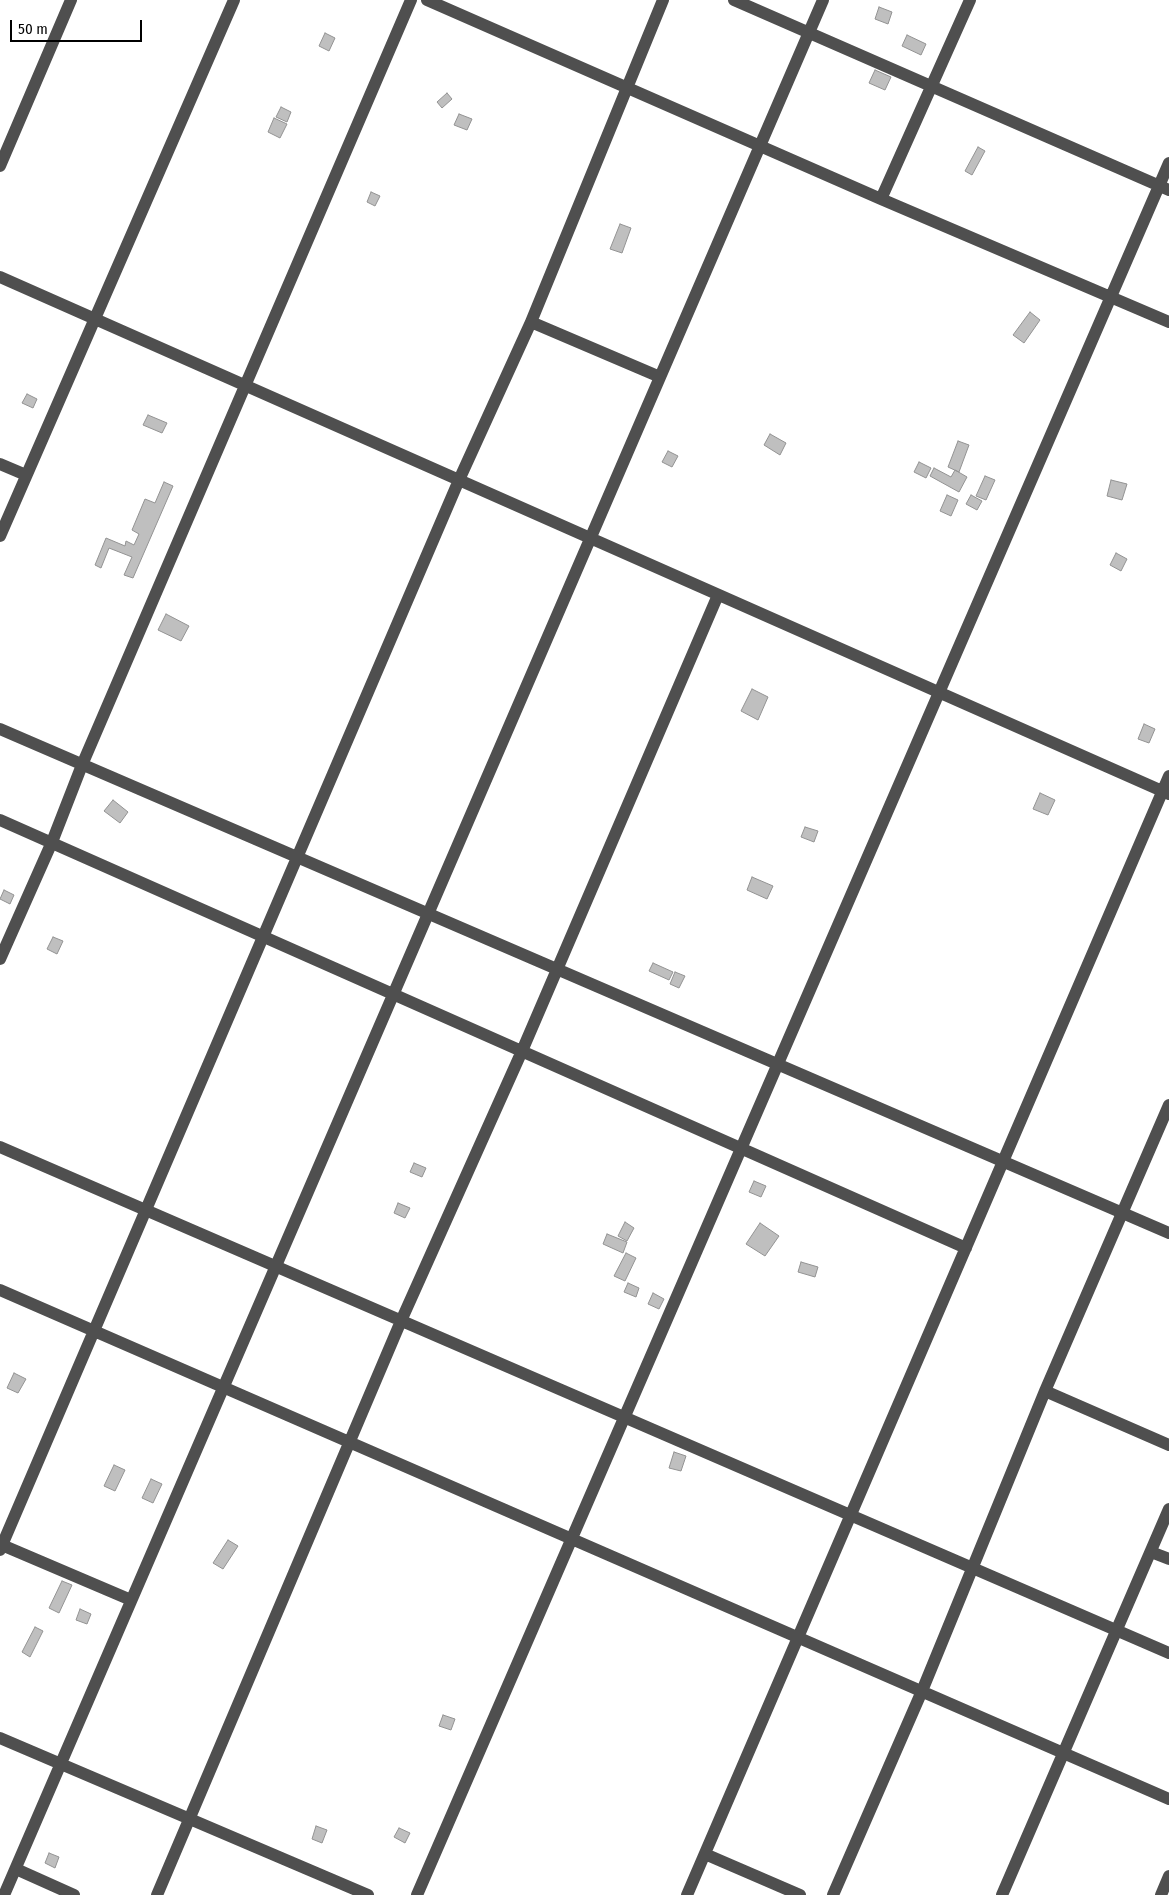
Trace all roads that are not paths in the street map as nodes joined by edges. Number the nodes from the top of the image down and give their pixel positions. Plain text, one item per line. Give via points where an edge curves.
1 (71, 0) edge
2 (234, 0) edge
3 (411, 0) edge
4 (427, 0) edge
5 (663, 0) edge
6 (734, 0) edge
7 (823, 0) edge
8 (970, 0) edge
9 (809, 33) junction
10 (932, 86) junction
11 (627, 87) junction
12 (760, 145) junction
13 (1169, 163) edge
14 (0, 166) edge
15 (1164, 188) edge
16 (881, 199) junction
17 (0, 277) edge
18 (1111, 298) junction
19 (95, 319) junction
20 (531, 322) junction
21 (1169, 322) edge
22 (660, 376) junction
23 (244, 385) junction
24 (0, 464) edge
25 (26, 475) junction
26 (459, 480) junction
27 (0, 536) edge
28 (590, 538) junction
29 (718, 595) junction
30 (939, 692) junction
31 (0, 729) edge
32 (82, 765) junction
33 (1169, 776) edge
34 (1166, 792) edge
35 (0, 820) edge
36 (52, 842) junction
37 (298, 858) junction
38 (428, 914) junction
39 (264, 936) junction
40 (0, 959) edge
41 (557, 969) junction
42 (393, 994) junction
43 (522, 1051) junction
44 (778, 1064) junction
45 (1169, 1104) edge
46 (0, 1147) edge
47 (742, 1148) junction
48 (1003, 1162) junction
49 (146, 1210) junction
50 (1122, 1213) junction
51 (1169, 1233) edge
52 (966, 1248) junction
53 (275, 1266) junction
54 (0, 1290) edge
55 (402, 1321) junction
56 (94, 1331) junction
57 (223, 1387) junction
58 (1045, 1391) junction
59 (624, 1417) junction
60 (350, 1442) junction
61 (1169, 1445) edge
62 (1169, 1509) edge
63 (850, 1515) junction
64 (572, 1539) junction
65 (1, 1548) edge
66 (1151, 1552) junction
67 (1169, 1559) edge
68 (972, 1568) junction
69 (130, 1600) junction
70 (1116, 1630) junction
71 (798, 1637) junction
72 (1169, 1653) edge
73 (922, 1691) junction
74 (0, 1738) edge
75 (1063, 1752) junction
76 (60, 1764) junction
77 (1169, 1798) edge
78 (188, 1818) junction
79 (705, 1854) junction
80 (16, 1869) junction
81 (1169, 1876) edge
82 (4, 1895) edge
83 (74, 1895) edge
84 (157, 1895) edge
85 (368, 1895) edge
86 (417, 1895) edge
87 (687, 1895) edge
88 (800, 1895) edge
89 (833, 1895) edge
90 (1002, 1895) edge
91 (1161, 1895) edge

1 - 14 street
2 - 19 street
3 - 23 street
4 - 11 street
5 - 11 street
6 - 9 street
7 - 9 street
8 - 10 street
9 - 10 street
9 - 12 street
10 - 15 street
10 - 16 street
11 - 12 street
11 - 20 street
12 - 16 street
12 - 22 street
13 - 15 street
15 - 18 street
16 - 18 street
17 - 19 street
18 - 21 street
18 - 30 street
19 - 23 street
19 - 25 street
20 - 22 street
20 - 26 street
22 - 28 street
23 - 26 street
23 - 32 street
24 - 25 street
25 - 27 street
26 - 28 street
26 - 37 street
28 - 29 street
28 - 38 street
29 - 30 street
29 - 41 street
30 - 34 street
30 - 44 street
31 - 32 street
32 - 36 street
32 - 37 street
33 - 34 street
34 - 48 street
35 - 36 street
36 - 39 street
36 - 40 street
37 - 38 street
37 - 39 street
38 - 41 street
38 - 42 street
39 - 42 street
39 - 49 street
41 - 43 street
41 - 44 street
42 - 43 street
42 - 53 street
43 - 47 street
43 - 55 street
44 - 47 street
44 - 48 street
45 - 50 street
46 - 49 street
47 - 52 street
47 - 59 street
48 - 50 street
48 - 52 street
49 - 53 street
49 - 56 street
50 - 51 street
50 - 58 street
52 - 63 street
53 - 55 street
53 - 57 street
54 - 56 street
55 - 59 street
55 - 60 street
56 - 57 street
56 - 65 street
57 - 60 street
57 - 69 street
58 - 61 street
58 - 68 street
59 - 63 street
59 - 64 street
60 - 64 street
60 - 78 street
62 - 66 street
63 - 68 street
63 - 71 street
64 - 71 street
64 - 86 street
65 - 69 street
66 - 67 street
66 - 70 street
68 - 70 street
68 - 73 street
69 - 76 street
70 - 72 street
70 - 75 street
71 - 73 street
71 - 79 street
73 - 75 street
73 - 89 street
74 - 76 street
75 - 77 street
75 - 90 street
76 - 78 street
76 - 80 street
78 - 84 street
78 - 85 street
79 - 87 street
79 - 88 street
80 - 82 street
80 - 83 street
81 - 91 street

